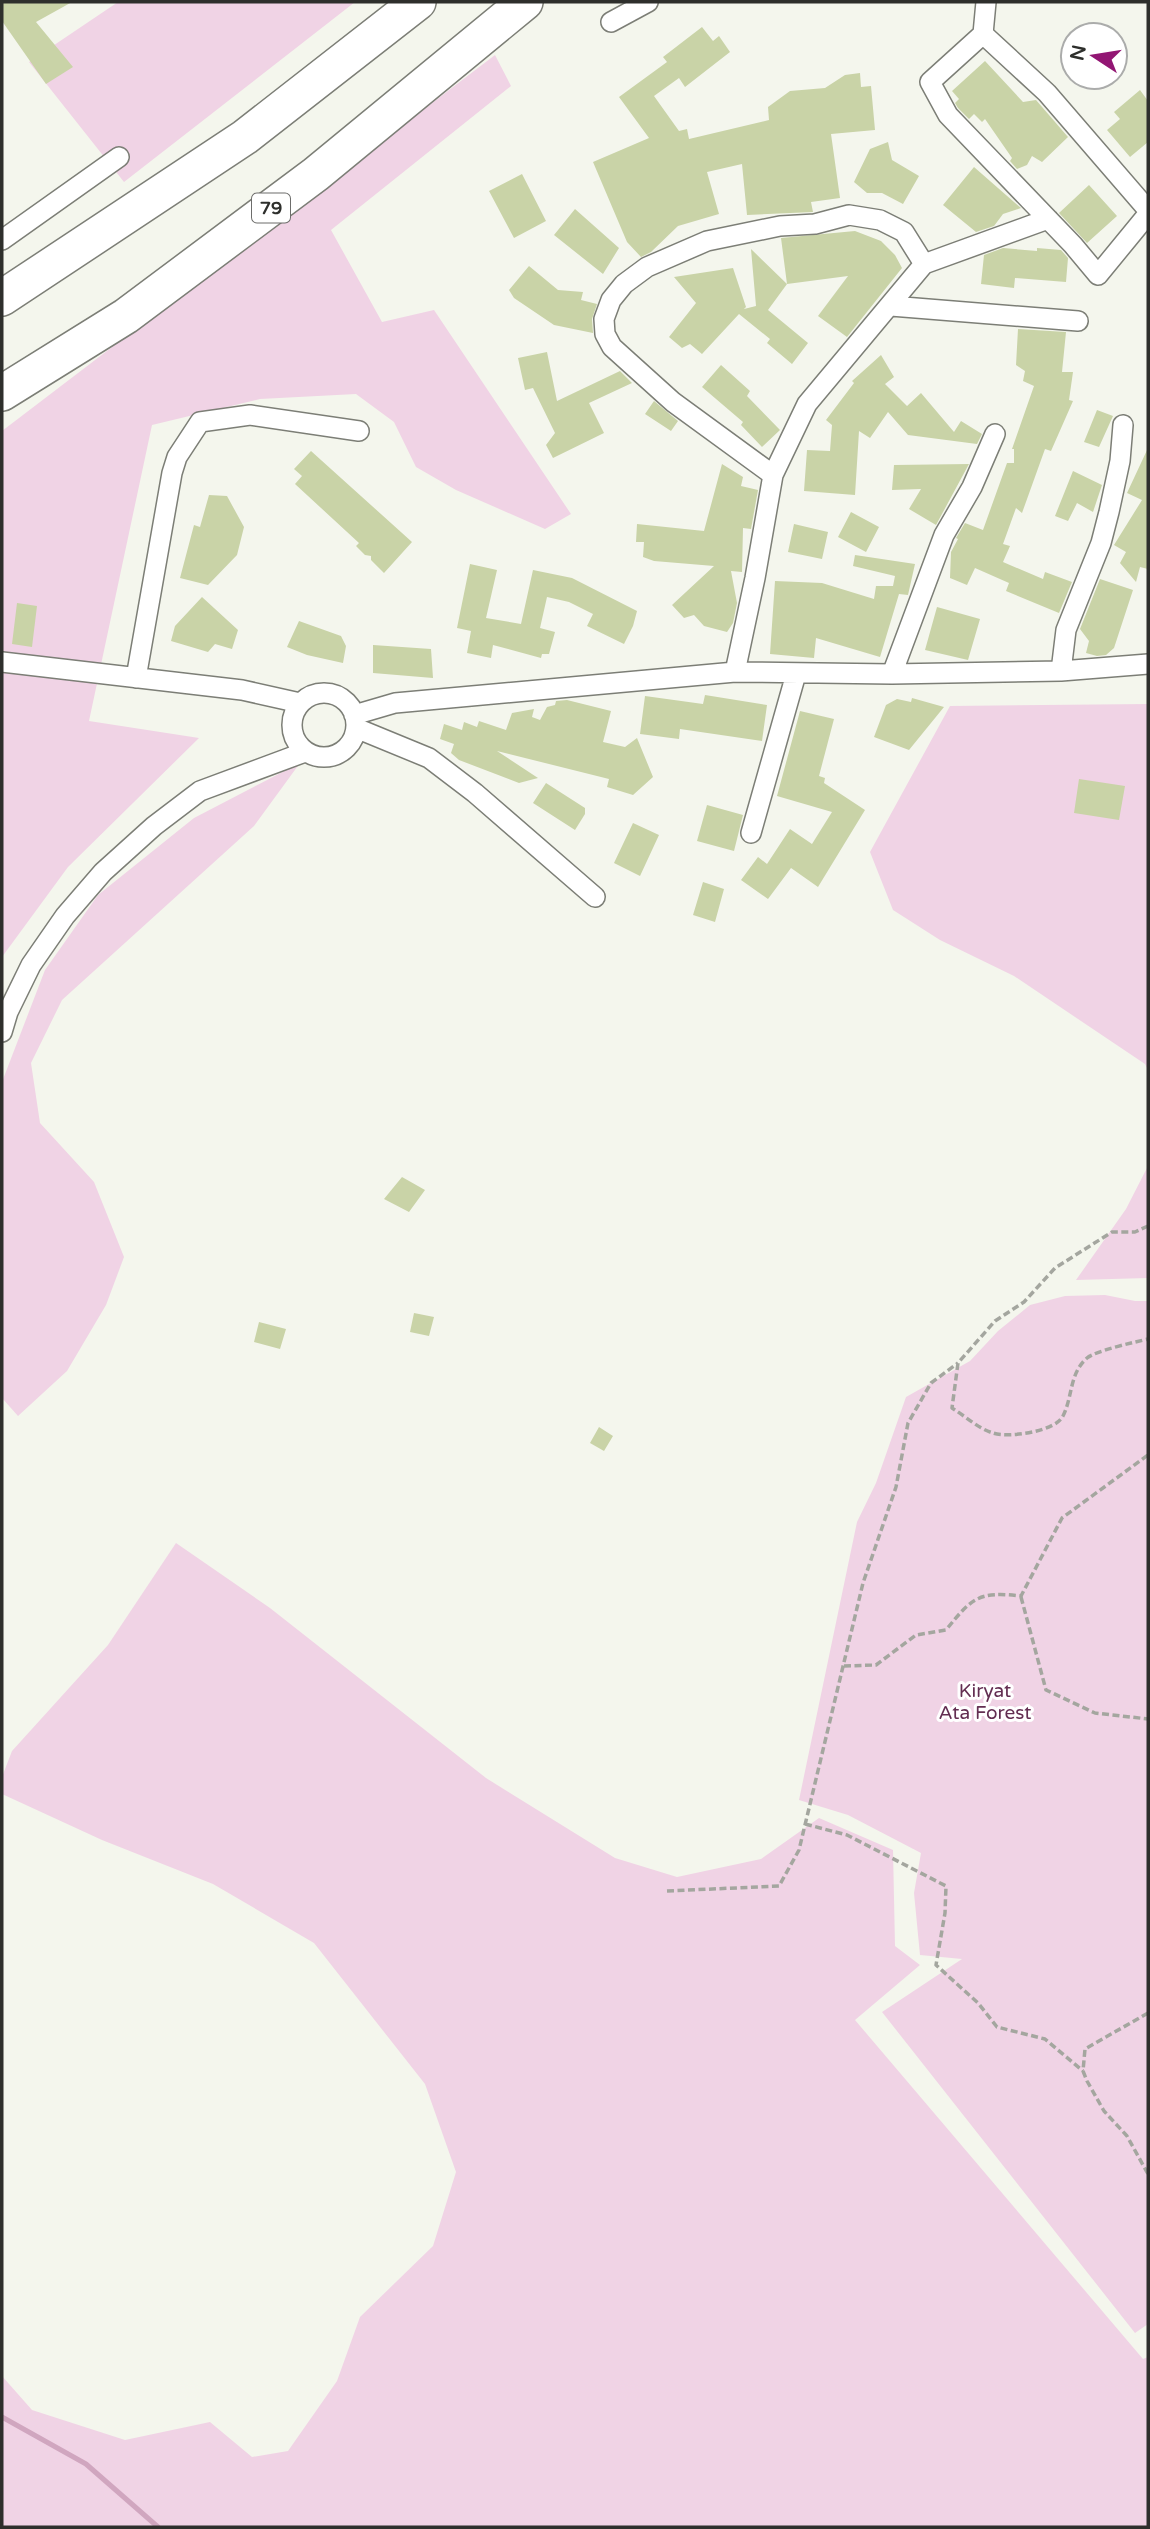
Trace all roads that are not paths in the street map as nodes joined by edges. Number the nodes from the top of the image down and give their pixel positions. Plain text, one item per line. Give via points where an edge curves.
1 (418, 2) edge
2 (525, 2) edge
3 (648, 2) edge
4 (986, 2) edge
5 (611, 22) dead end
6 (983, 34) junction
7 (118, 157) dead end
8 (1148, 212) edge
9 (1048, 219) junction
10 (4, 232) edge
11 (924, 264) junction
12 (2, 298) edge
13 (891, 306) junction
14 (1078, 321) dead end
15 (2, 393) edge
16 (1123, 425) dead end
17 (359, 431) dead end
18 (995, 434) dead end
19 (773, 475) junction
20 (2, 662) edge
21 (1148, 664) edge
22 (1061, 671) junction
23 (735, 672) junction
24 (796, 674) junction
25 (892, 674) junction
26 (136, 677) junction
27 (300, 703) junction
28 (355, 721) junction
29 (305, 752) junction
30 (751, 833) dead end
31 (595, 897) dead end
32 (2, 1032) edge

1 - 12 highway via 245,138
2 - 15 highway, 79 via 316,174 126,316
3 - 5 street
4 - 6 street
6 - 8 street via 1047,93
6 - 9 street via 930,82 948,115
7 - 10 street
8 - 9 street via 1098,275
9 - 11 street
11 - 13 street
11 - 19 street via 904,232 880,220 849,215 815,225 780,226 707,241 647,267 611,300 604,319 612,347 673,402
13 - 14 street
13 - 19 street via 807,404
16 - 22 street via 1109,512 1066,630
17 - 26 street via 250,415 200,422 172,473
18 - 25 street via 944,535
19 - 23 street
20 - 26 street
21 - 22 street
22 - 25 street
23 - 24 street
23 - 28 street via 395,703
24 - 25 street
24 - 30 street
26 - 27 street via 242,690
27 - 28 street via 330,694 340,698
27 - 29 street via 294,713 293,734
28 - 29 street via 349,745 333,756
28 - 31 street via 429,758
29 - 32 street via 200,791 103,872 31,965

